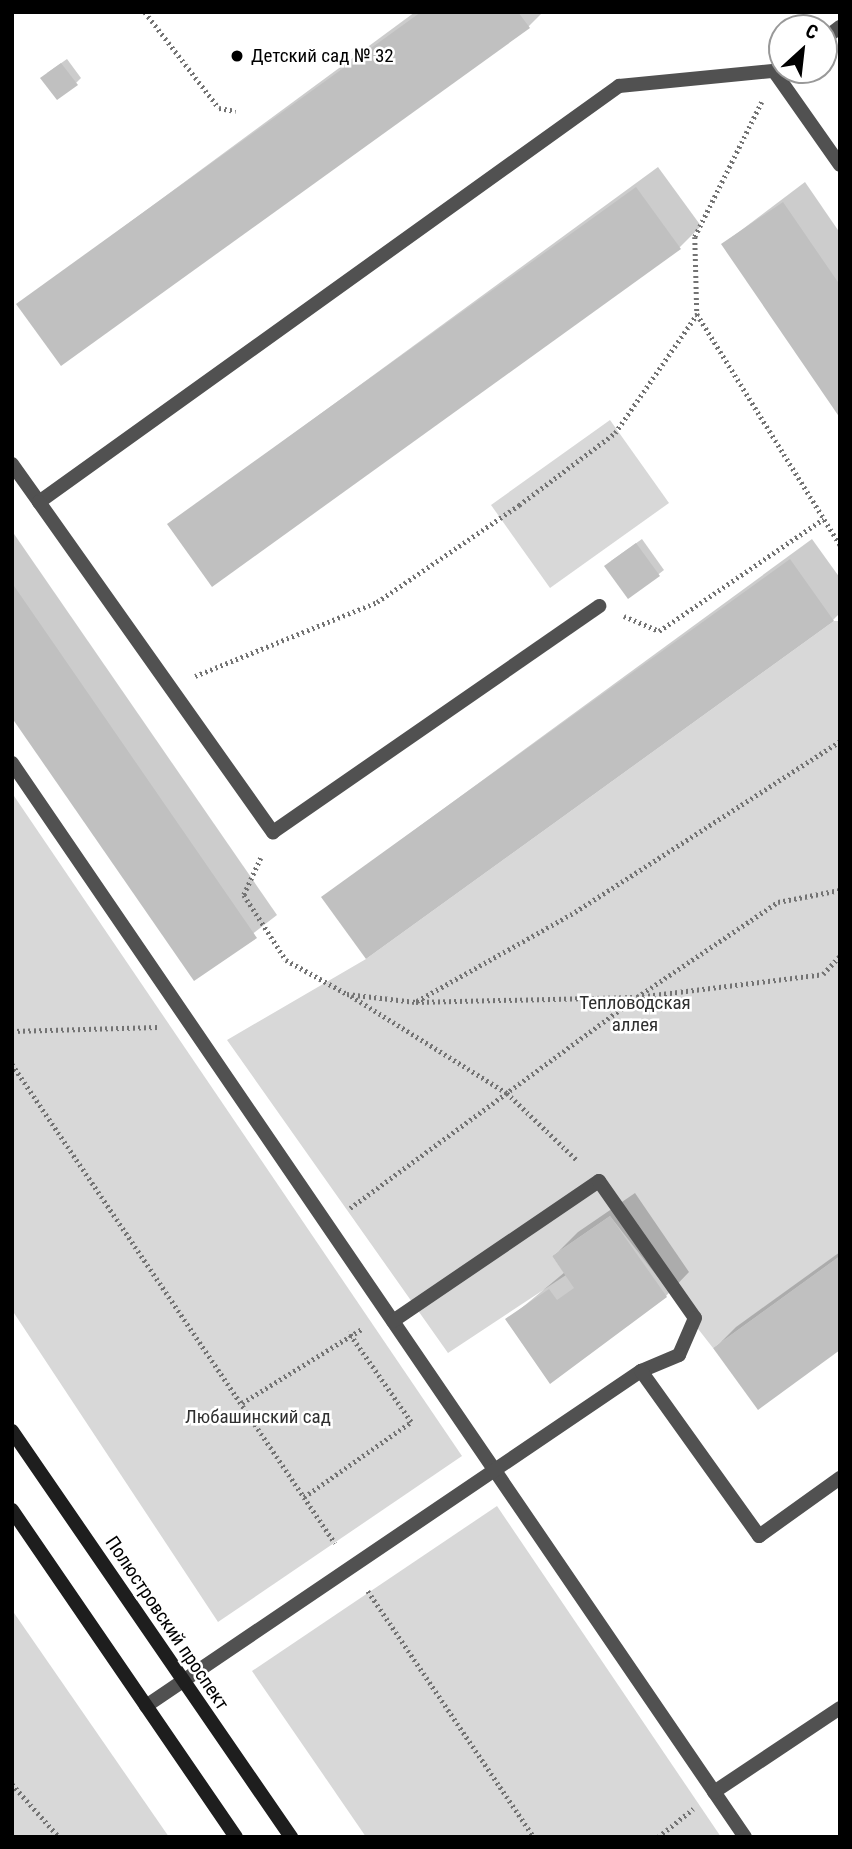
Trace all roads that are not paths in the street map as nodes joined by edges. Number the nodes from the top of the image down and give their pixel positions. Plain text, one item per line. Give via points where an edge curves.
1 (768, 73) edge
2 (787, 84) edge
3 (840, 166) edge
4 (12, 464) edge
5 (38, 502) junction
6 (599, 606) road end
7 (12, 763) edge
8 (393, 1321) junction
9 (641, 1371) junction
10 (12, 1431) edge
11 (492, 1467) junction
12 (840, 1478) edge
13 (12, 1510) edge
14 (183, 1681) junction
15 (146, 1706) junction
16 (840, 1708) edge
17 (715, 1792) junction
18 (236, 1837) edge
19 (290, 1837) edge
20 (745, 1837) edge

1 - 5 lane via 619,86
2 - 3 lane
4 - 5 lane
5 - 6 lane via 273,832
7 - 8 lane
8 - 9 lane via 599,1181 695,1318 678,1355
8 - 11 lane
9 - 11 lane
9 - 12 lane via 759,1536
10 - 14 main road, Полюстровский проспект
11 - 14 lane
11 - 17 lane
13 - 15 main road
14 - 15 lane
14 - 19 main road, Полюстровский проспект
15 - 18 main road
16 - 17 lane
17 - 20 lane

